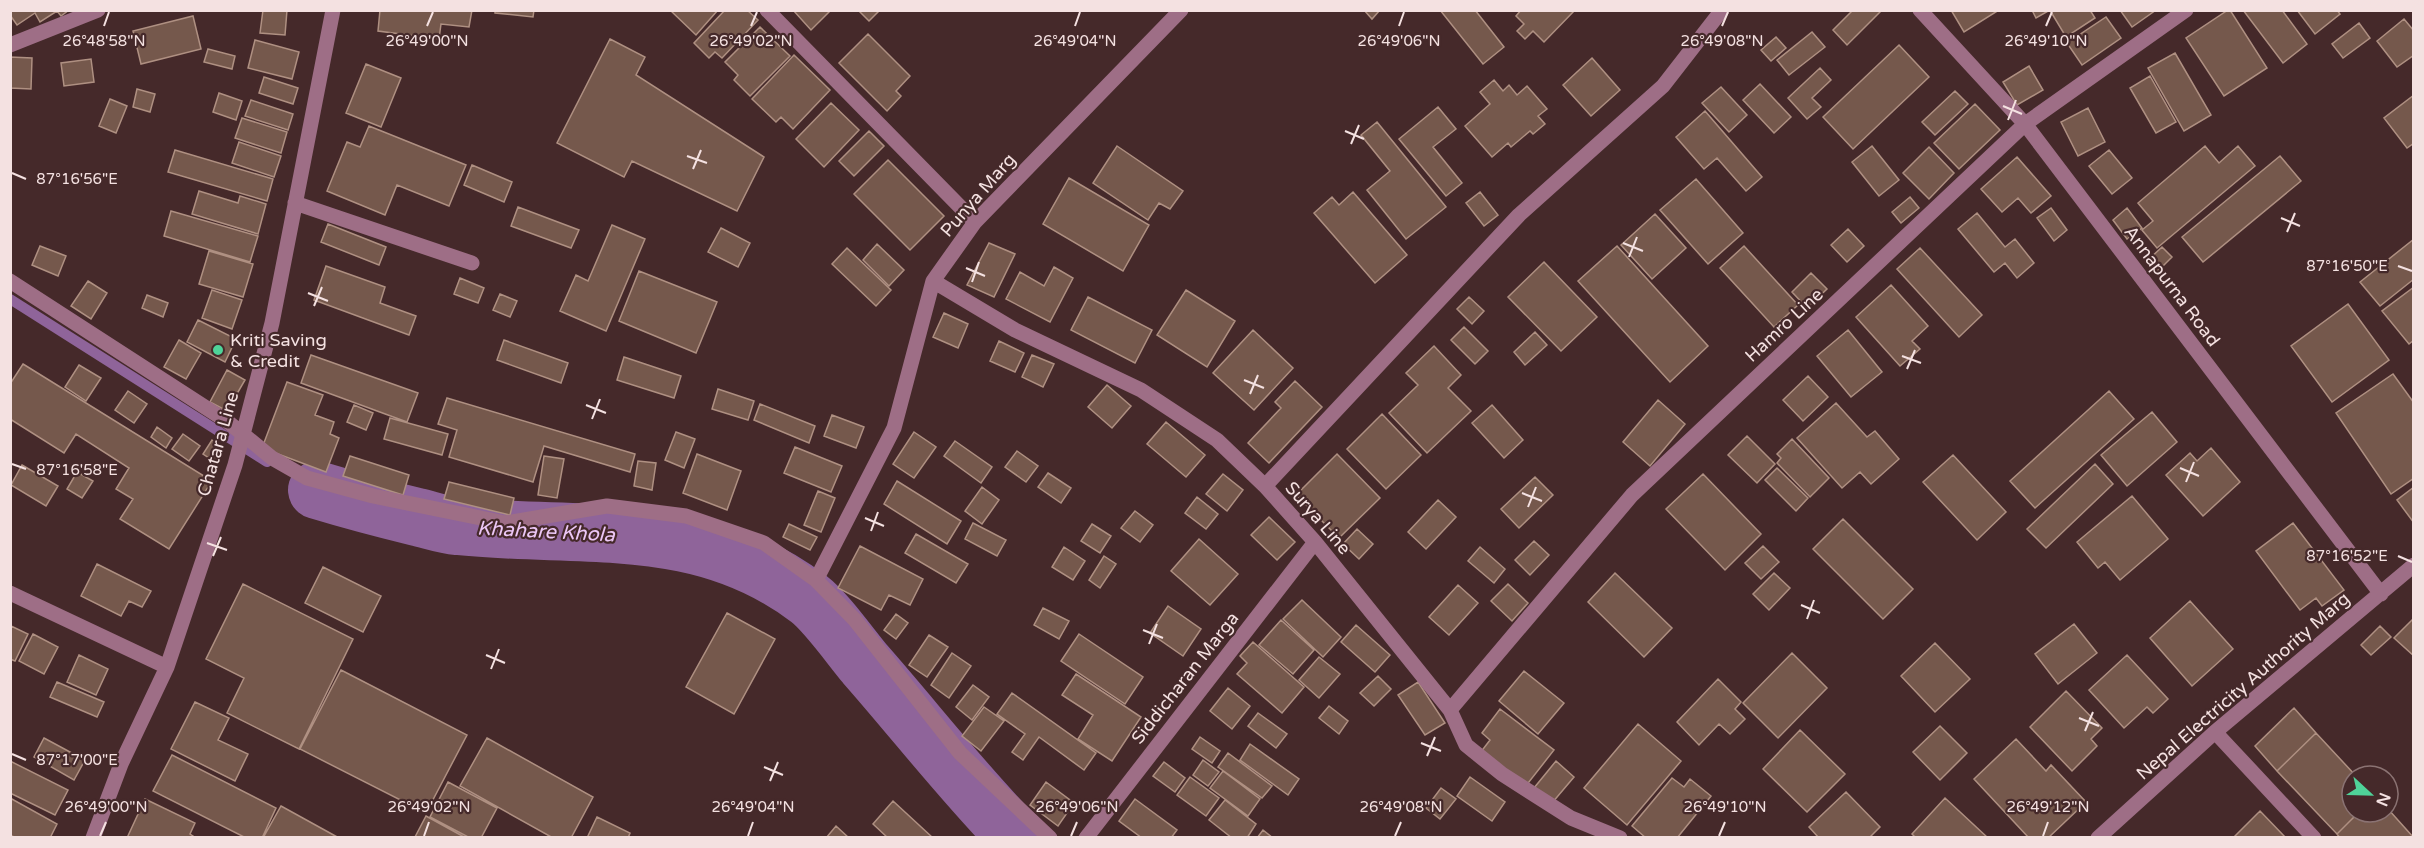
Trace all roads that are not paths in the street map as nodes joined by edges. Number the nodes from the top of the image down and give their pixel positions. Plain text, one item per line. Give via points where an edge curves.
1 (98, 10) edge
2 (333, 10) edge
3 (767, 10) edge
4 (1181, 10) edge
5 (1722, 10) edge
6 (1920, 10) edge
7 (2186, 10) edge
8 (10, 45) edge
9 (2025, 124) junction
10 (295, 203) junction
11 (975, 222) junction
12 (472, 263) dead end
13 (10, 281) edge
14 (933, 281) junction
15 (243, 435) junction
16 (1265, 486) junction
17 (1315, 542) junction
18 (2414, 565) edge
19 (816, 580) junction
20 (10, 593) edge
21 (2380, 594) junction
22 (167, 667) junction
23 (1450, 710) junction
24 (2215, 732) junction
25 (93, 837) edge
26 (1050, 837) edge
27 (1086, 837) edge
28 (1620, 837) edge
29 (2098, 837) edge
30 (2314, 837) edge

1 - 8 street
2 - 10 street, Chatara Line
3 - 11 street
4 - 11 street, Punya Marg
5 - 16 street via 1663,86 1520,215
6 - 9 street, Annapurna Road
7 - 9 street, Hamro Line
9 - 21 street, Annapurna Road
9 - 23 street, Hamro Line via 1632,495
10 - 12 street
10 - 15 street, Chatara Line via 272,323
11 - 14 street, Punya Marg
13 - 15 street via 185,393
14 - 16 street, Surya Line via 1015,330 1141,390 1217,440
14 - 19 street, Punya Marg via 894,428
15 - 19 street via 272,459 307,477 373,496 505,523 607,506 686,516 764,543
15 - 22 street, Chatara Line
16 - 17 street, Surya Line
17 - 23 street, Surya Line
17 - 27 street, Siddicharan Marga
18 - 21 street, Nepal Electricity Authority Marg
19 - 26 street via 855,620 960,753
20 - 22 street
21 - 24 street, Nepal Electricity Authority Marg
22 - 25 street, Chatara Line via 121,764
23 - 28 street, Surya Line via 1466,745 1502,774 1571,818
24 - 29 street, Nepal Electricity Authority Marg
24 - 30 street

